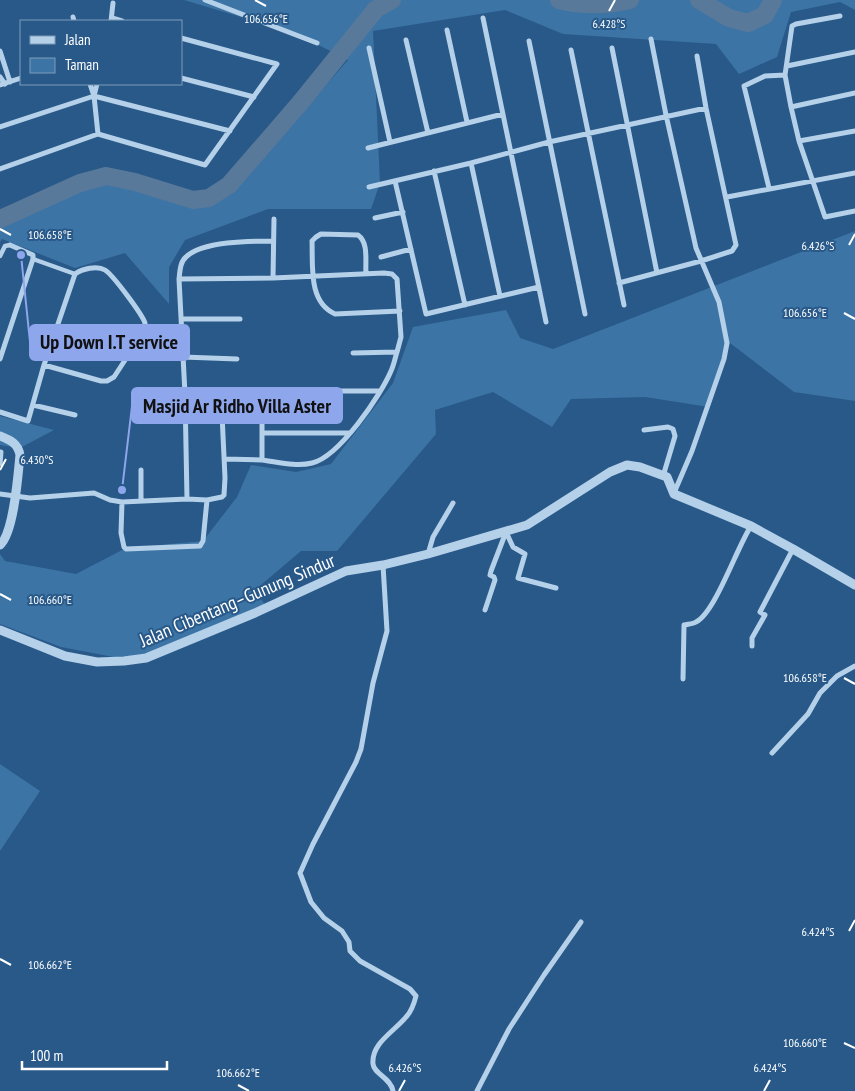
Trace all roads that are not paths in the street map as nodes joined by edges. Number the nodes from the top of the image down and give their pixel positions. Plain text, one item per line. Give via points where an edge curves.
1 (205, 0) edge
2 (112, 3) dead end
3 (840, 16) dead end
4 (483, 18) dead end
5 (111, 20) edge
6 (447, 30) dead end
7 (182, 38) edge
8 (651, 39) dead end
9 (406, 40) dead end
10 (529, 41) dead end
11 (317, 44) dead end
12 (369, 48) dead end
13 (612, 48) dead end
14 (0, 50) edge
15 (571, 50) dead end
16 (855, 52) edge
17 (698, 56) dead end
18 (787, 66) junction
19 (785, 75) junction
20 (0, 76) edge
21 (20, 78) edge
22 (182, 78) edge
23 (5, 84) edge
24 (90, 85) edge
25 (97, 85) edge
26 (855, 93) edge
27 (94, 96) junction
28 (254, 97) junction
29 (791, 107) junction
30 (706, 108) junction
31 (503, 114) junction
32 (666, 115) junction
33 (467, 122) junction
34 (627, 124) junction
35 (0, 127) edge
36 (230, 131) junction
37 (855, 131) edge
38 (428, 133) junction
39 (588, 133) junction
40 (98, 134) junction
41 (799, 141) junction
42 (390, 142) junction
43 (549, 142) junction
44 (368, 148) dead end
45 (511, 152) junction
46 (471, 163) junction
47 (0, 168) edge
48 (434, 171) junction
49 (855, 173) edge
50 (395, 181) junction
51 (812, 181) junction
52 (369, 187) dead end
53 (769, 188) junction
54 (726, 197) junction
55 (855, 211) edge
56 (402, 212) junction
57 (375, 218) dead end
58 (274, 219) dead end
59 (273, 241) junction
60 (10, 245) joint
61 (411, 250) junction
62 (0, 256) edge
63 (381, 257) dead end
64 (33, 259) junction
65 (701, 262) junction
66 (657, 273) junction
67 (75, 274) junction
68 (366, 274) junction
69 (313, 277) junction
70 (274, 278) junction
71 (179, 279) junction
72 (619, 283) junction
73 (539, 287) junction
74 (500, 296) junction
75 (624, 304) dead end
76 (465, 305) junction
77 (400, 311) junction
78 (585, 314) dead end
79 (182, 319) junction
80 (240, 319) dead end
81 (546, 322) dead end
82 (397, 352) junction
83 (353, 354) dead end
84 (183, 357) junction
85 (0, 359) edge
86 (238, 359) dead end
87 (44, 365) junction
88 (262, 391) junction
89 (380, 391) junction
90 (221, 393) junction
91 (185, 394) junction
92 (34, 405) junction
93 (0, 412) edge
94 (75, 415) dead end
95 (644, 430) dead end
96 (262, 433) junction
97 (350, 433) junction
98 (0, 436) edge
99 (1, 452) edge
100 (224, 459) junction
101 (262, 460) junction
102 (0, 464) edge
103 (141, 470) dead end
104 (667, 477) junction
105 (0, 494) edge
106 (674, 494) junction
107 (16, 495) junction
108 (187, 498) junction
109 (207, 500) junction
110 (141, 501) junction
111 (122, 502) junction
112 (453, 503) dead end
113 (751, 526) junction
114 (506, 532) junction
115 (0, 545) edge
116 (793, 549) junction
117 (428, 554) junction
118 (383, 565) junction
119 (855, 585) edge
120 (556, 588) dead end
121 (485, 610) dead end
122 (0, 630) edge
123 (752, 646) dead end
124 (855, 666) edge
125 (683, 679) dead end
126 (772, 753) dead end
127 (581, 922) dead end
128 (393, 1091) edge
129 (477, 1091) edge

1 - 11 street
2 - 5 street
3 - 18 street via 792,26
4 - 31 street
6 - 33 street
7 - 28 street via 277,64
8 - 32 street
9 - 38 street
10 - 43 street
12 - 42 street
13 - 34 street
14 - 23 street
15 - 39 street
16 - 18 street
17 - 30 street
18 - 19 street
19 - 29 street
19 - 53 street via 764,76 744,86
20 - 23 street
21 - 23 street
22 - 28 street
24 - 27 street
25 - 27 street
26 - 29 street
27 - 35 street
27 - 36 street
27 - 40 street
28 - 36 street
29 - 41 street
30 - 32 street
30 - 54 street
31 - 33 street
31 - 45 street
32 - 34 street
32 - 65 street
33 - 38 street
34 - 39 street
34 - 66 street
36 - 40 street via 205,165
37 - 41 street
38 - 42 street
39 - 43 street
39 - 72 street
40 - 47 street
41 - 51 street
42 - 44 street
43 - 45 street
43 - 78 street
45 - 46 street
45 - 73 street
46 - 48 street
46 - 74 street
48 - 50 street
48 - 76 street
49 - 51 street
50 - 52 street
50 - 56 street
51 - 53 street
51 - 55 street via 825,217
53 - 54 street
54 - 65 street via 735,248
56 - 57 street
56 - 61 street
58 - 59 street
59 - 70 street
59 - 71 street via 211,245 186,257 181,264
60 - 62 street via 5,246
60 - 64 street via 33,255
61 - 63 street
61 - 76 street via 426,314
64 - 67 street
64 - 85 street
65 - 66 street
65 - 106 street via 719,302 727,343 695,442
66 - 72 street
67 - 87 street
67 - 87 street via 80,270 104,269 137,310 145,324 144,330 114,376 107,381
68 - 69 street
68 - 69 street via 363,238 358,235 321,234 312,242
68 - 77 street via 392,274 397,279
69 - 70 street
69 - 77 street via 321,302 326,310 335,314
70 - 71 street
71 - 79 street
72 - 75 street
73 - 74 street
73 - 81 street
74 - 76 street
77 - 82 street via 401,337
79 - 80 street
79 - 84 street
82 - 83 street
82 - 89 street via 392,370
84 - 86 street
84 - 91 street
87 - 92 street
88 - 89 street
88 - 90 street
88 - 96 street
89 - 97 street
90 - 91 street
90 - 100 street
91 - 108 street
92 - 93 street via 28,420
92 - 94 street
95 - 104 street via 673,429 675,436 664,473
96 - 97 street
96 - 101 street
97 - 101 street via 327,456 313,463
98 - 107 street via 12,441 19,450
99 - 102 street
100 - 101 street
100 - 109 street via 224,495
103 - 110 street
104 - 106 street
104 - 114 street, Jalan Cibentang–Gunung Sindur via 627,465 610,472 527,524
105 - 107 street
106 - 113 street
107 - 111 street via 30,498 94,493
107 - 115 street via 6,537
108 - 109 street
108 - 110 street
109 - 111 street via 200,546 126,549 122,533
110 - 111 street
112 - 117 street via 433,537
113 - 116 street
113 - 125 street via 704,616 695,623 684,625
114 - 117 street, Jalan Cibentang–Gunung Sindur
114 - 120 street via 513,547 525,554 518,578
114 - 121 street via 491,571 490,575 495,580
116 - 119 street
116 - 123 street via 760,612 765,615 752,638
117 - 118 street, Jalan Cibentang–Gunung Sindur
118 - 122 street, Jalan Cibentang–Gunung Sindur via 346,571 146,658 124,662 97,662 65,656
118 - 128 street via 387,631 361,749 300,873 311,902 324,918 342,931 350,951 360,961 410,989 416,996 407,1017 380,1043 375,1053 375,1069 392,1084
124 - 126 street via 836,676 820,693 808,714
127 - 129 street via 509,1029

